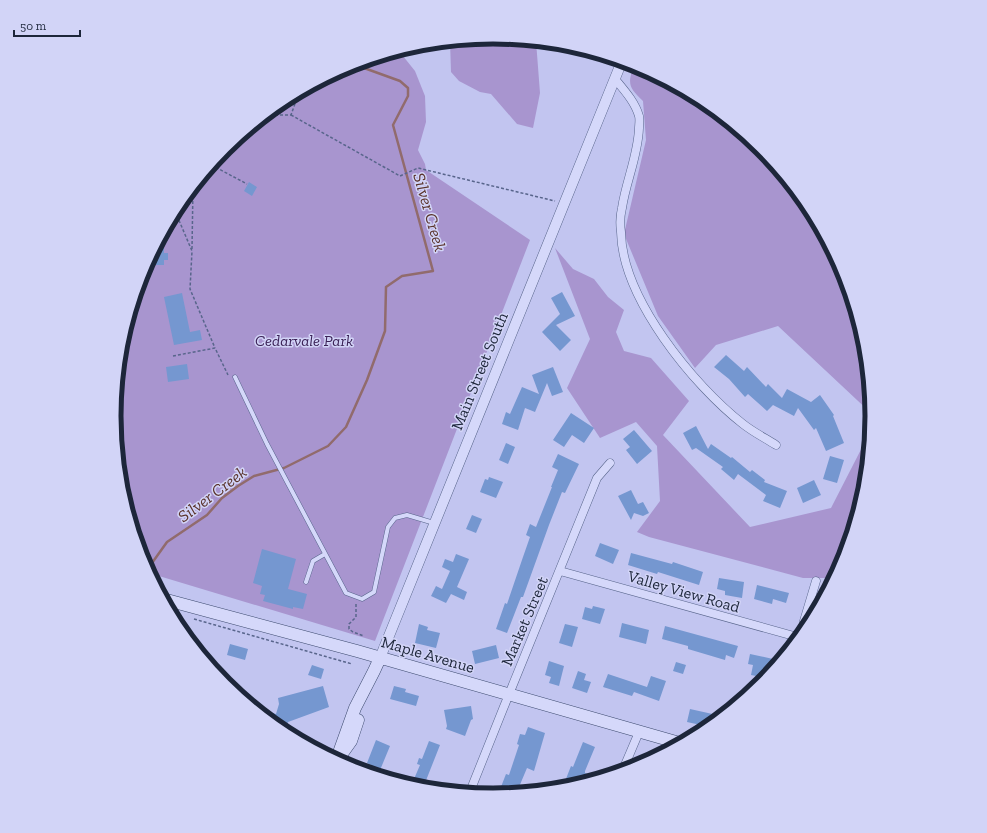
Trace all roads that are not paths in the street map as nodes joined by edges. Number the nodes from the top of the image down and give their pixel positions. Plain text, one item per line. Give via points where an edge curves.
1 (620, 66) edge
2 (614, 79) junction
3 (233, 378) road end
4 (776, 445) dead end
5 (610, 463) dead end
6 (434, 523) junction
7 (325, 554) junction
8 (560, 571) junction
9 (816, 580) dead end
10 (306, 582) dead end
11 (170, 600) edge
12 (804, 622) edge
13 (794, 635) edge
14 (380, 658) junction
15 (509, 694) junction
16 (638, 732) junction
17 (675, 742) edge
18 (340, 756) edge
19 (625, 765) edge
20 (472, 788) edge

1 - 2 street, Main Street South
2 - 4 street via 634,103 640,118 638,143 621,209 620,234 625,262 635,288 649,317 680,361 706,391 744,425
2 - 6 street, Main Street South
3 - 7 lane
5 - 8 street, Market Street via 597,478
6 - 7 lane via 407,515 395,518 388,527 374,592 362,599 346,593
6 - 14 street, Main Street South
7 - 10 lane via 313,561
8 - 13 street, Valley View Road
8 - 15 street, Market Street
9 - 12 street
11 - 14 main road, Maple Avenue
14 - 15 main road, Maple Avenue
14 - 18 main road, Main Street South via 362,693 361,708 351,741
15 - 16 main road, Maple Avenue
15 - 20 street, Market Street
16 - 17 main road, Maple Avenue
16 - 19 street

